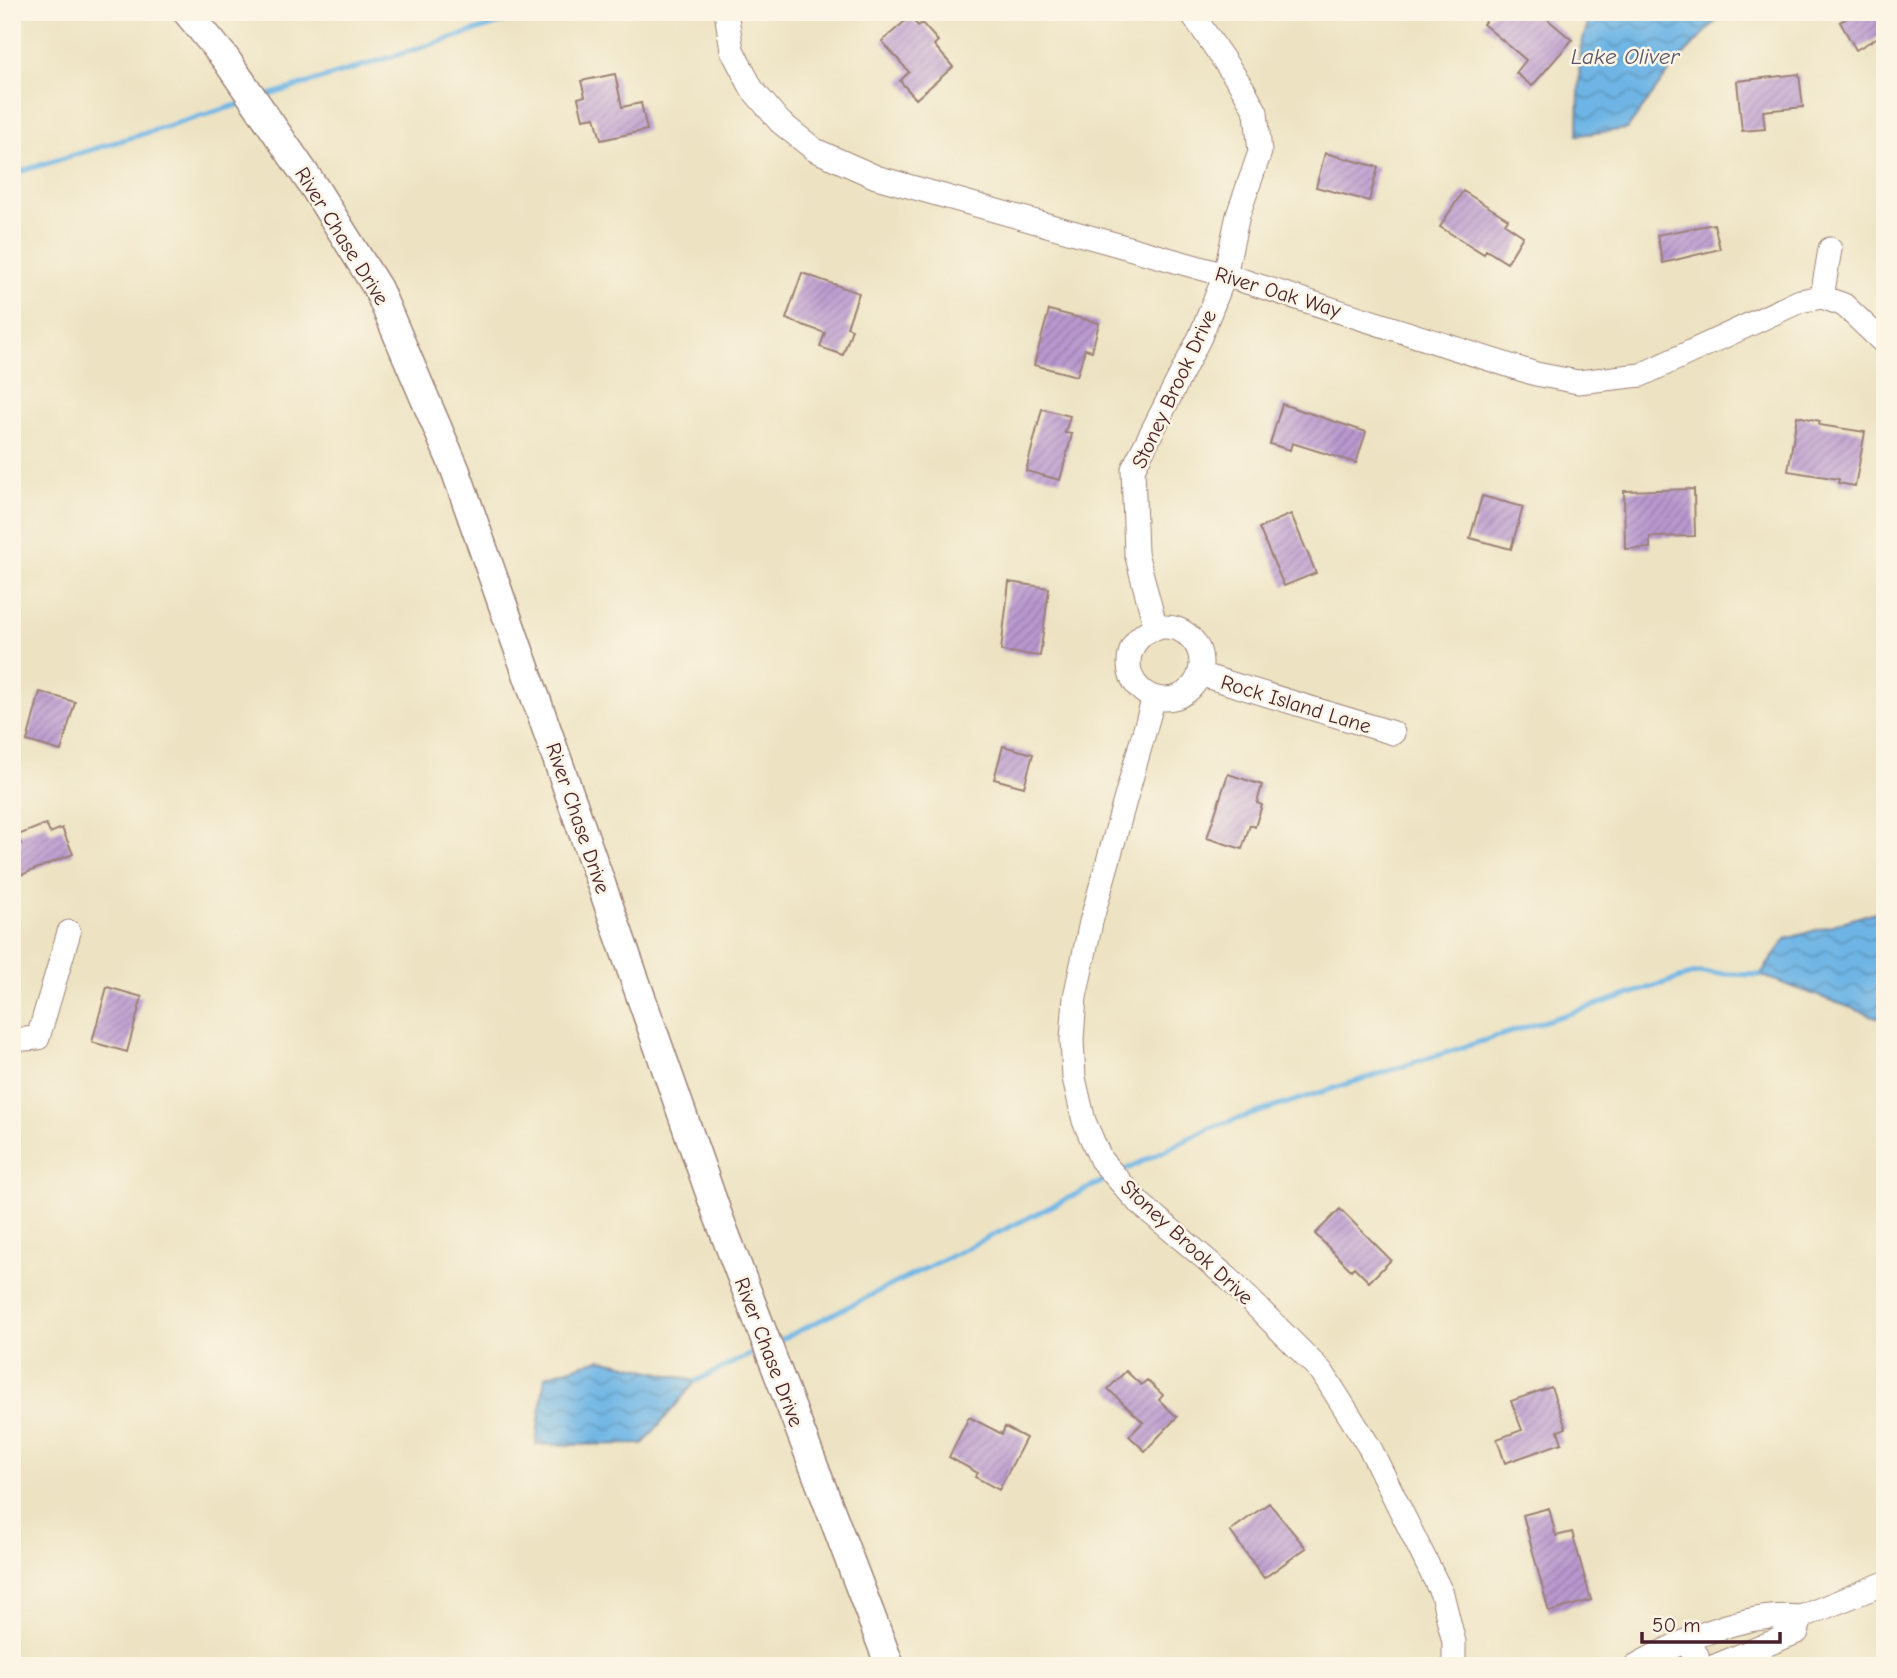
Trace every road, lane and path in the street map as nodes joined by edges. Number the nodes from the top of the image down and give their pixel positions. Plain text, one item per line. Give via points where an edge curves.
1 (187, 12) edge
2 (726, 12) edge
3 (1191, 12) edge
4 (1830, 249) dead end
5 (1225, 275) junction
6 (1822, 297) junction
7 (1885, 344) edge
8 (1156, 629) junction
9 (1199, 674) junction
10 (1154, 697) junction
11 (1393, 733) dead end
12 (69, 932) dead end
13 (12, 1040) edge
14 (1885, 1583) edge
15 (1801, 1617) junction
16 (1684, 1643) junction
17 (890, 1666) edge
18 (1454, 1666) edge
19 (1635, 1666) edge
20 (1698, 1666) edge
21 (1715, 1666) edge

1 - 17 street, River Chase Drive via 225,58 379,289 450,456 717,1213
2 - 5 street, River Oak Way via 732,50 752,89 780,122 815,150 876,177
3 - 5 street, Stoney Brook Drive via 1256,112 1260,152 1238,215
4 - 6 street
5 - 6 street, River Oak Way via 1536,374 1578,382 1641,375 1800,301
5 - 8 street, Stoney Brook Drive via 1200,337 1133,469 1136,553
6 - 7 street via 1844,305
8 - 9 street via 1177,630 1194,643
8 - 10 street via 1137,641 1129,662 1135,684
9 - 10 street via 1186,692
9 - 11 street, Rock Island Lane
10 - 18 street, Stoney Brook Drive via 1091,922 1075,997 1074,1078 1084,1121 1101,1160 1138,1202 1228,1278 1322,1372 1370,1448 1442,1594 1454,1642
12 - 13 street via 38,1038
14 - 15 street
15 - 16 street via 1779,1614
15 - 21 street via 1797,1632
16 - 19 street
16 - 20 street via 1697,1655

